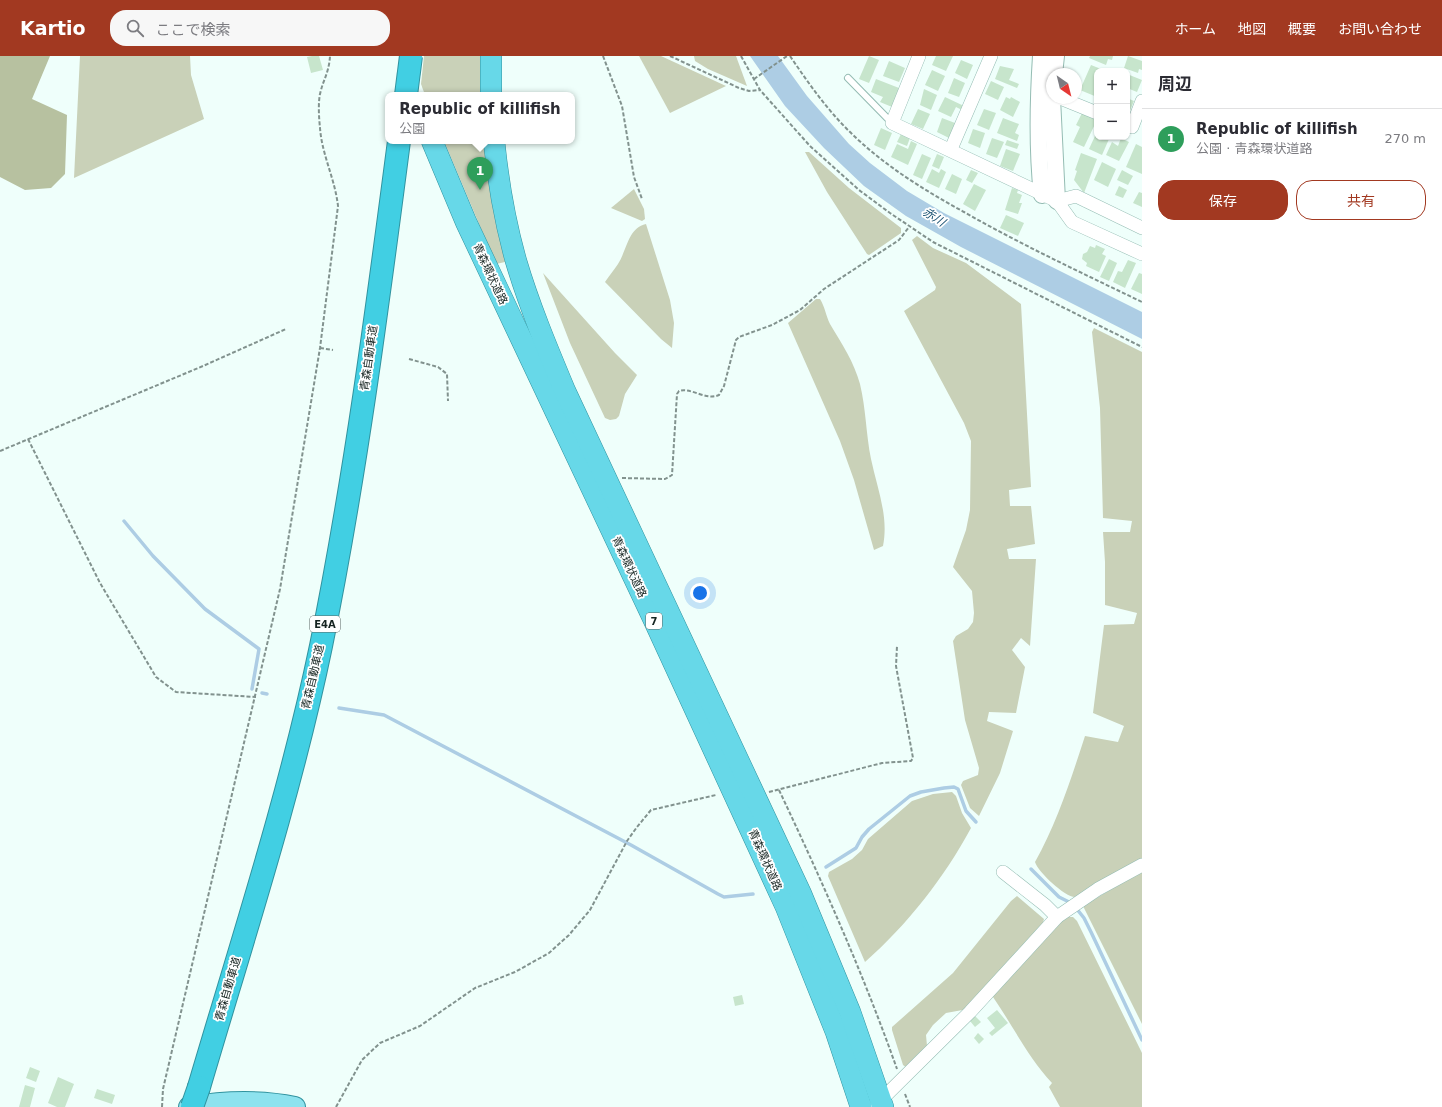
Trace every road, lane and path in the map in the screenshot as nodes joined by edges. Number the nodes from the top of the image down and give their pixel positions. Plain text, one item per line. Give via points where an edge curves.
1 (330, 56) edge
2 (406, 56) edge
3 (411, 56) edge
4 (491, 56) edge
5 (603, 56) edge
6 (670, 56) edge
7 (741, 56) edge
8 (790, 56) edge
9 (919, 56) edge
10 (991, 56) edge
11 (1041, 56) edge
12 (1056, 56) edge
13 (786, 57) edge
14 (1055, 68) edge
15 (848, 78) dead end
16 (754, 79) junction
17 (760, 90) junction
18 (406, 92) edge
19 (415, 92) edge
20 (491, 92) edge
21 (1142, 101) edge
22 (1052, 104) edge
23 (1075, 104) edge
24 (1094, 112) edge
25 (892, 122) junction
26 (1134, 128) edge
27 (433, 144) edge
28 (494, 144) edge
29 (399, 145) edge
30 (952, 149) junction
31 (1042, 195) junction
32 (642, 200) dead end
33 (1057, 201) junction
34 (909, 227) junction
35 (1142, 228) edge
36 (1142, 254) edge
37 (1142, 302) edge
38 (286, 329) dead end
39 (1142, 347) edge
40 (320, 348) junction
41 (333, 350) dead end
42 (409, 359) dead end
43 (448, 401) dead end
44 (28, 439) junction
45 (0, 451) edge
46 (608, 483) junction
47 (896, 646) dead end
48 (256, 698) junction
49 (778, 790) junction
50 (733, 791) junction
51 (754, 794) junction
52 (1142, 865) edge
53 (1003, 872) dead end
54 (1057, 917) junction
55 (901, 1081) junction
56 (196, 1097) edge
57 (880, 1105) edge
58 (162, 1107) edge
59 (189, 1107) edge
60 (295, 1107) edge
61 (336, 1107) edge
62 (862, 1107) edge

1 - 40 path via 329,71 320,95 320,128 337,192 338,206
2 - 19 highway
3 - 18 highway, bridge
4 - 20 highway
5 - 32 path via 622,106 634,177
6 - 17 path via 739,88 749,91
7 - 16 path
8 - 37 path via 826,106 852,134 901,174 940,199 1024,245
9 - 25 street
10 - 30 street
11 - 31 street via 1038,164
12 - 14 street
13 - 16 path
15 - 25 lane
16 - 17 path
17 - 34 path via 824,160 863,194
21 - 26 street
22 - 33 street
23 - 24 street
25 - 30 street
27 - 50 highway, 青森環状道路 / 7 via 466,222
28 - 46 highway, 青森環状道路 / 7 via 515,260 529,302 565,391
29 - 56 highway, 青森自動車道 / E4A via 348,502 320,647 285,794
30 - 31 street
31 - 33 street
33 - 35 street via 1076,196
33 - 36 street via 1072,222
34 - 39 path
34 - 46 path via 899,240 824,289 795,314 739,337 719,395 679,391 672,475 665,478 625,477
38 - 44 path
40 - 41 path
40 - 48 path via 280,589
42 - 43 path via 438,367 447,374
44 - 45 path
44 - 48 path via 100,583 156,677 176,692
46 - 51 highway, 青森環状道路 / 7
47 - 49 path via 896,666 913,758 911,761 882,764
48 - 58 path via 168,1066
49 - 51 path
49 - 55 path via 860,973
50 - 61 path via 651,810 627,841 590,910 569,935 549,953 515,972 475,988 420,1026 380,1043 362,1060
50 - 62 highway, 青森環状道路 / 7 via 810,965
51 - 57 highway, 青森環状道路 / 7 via 829,959 850,1012
52 - 54 street via 1098,889
53 - 54 street
54 - 55 street via 970,1012
55 - 57 street
59 - 60 main road via 221,1103 276,1103

